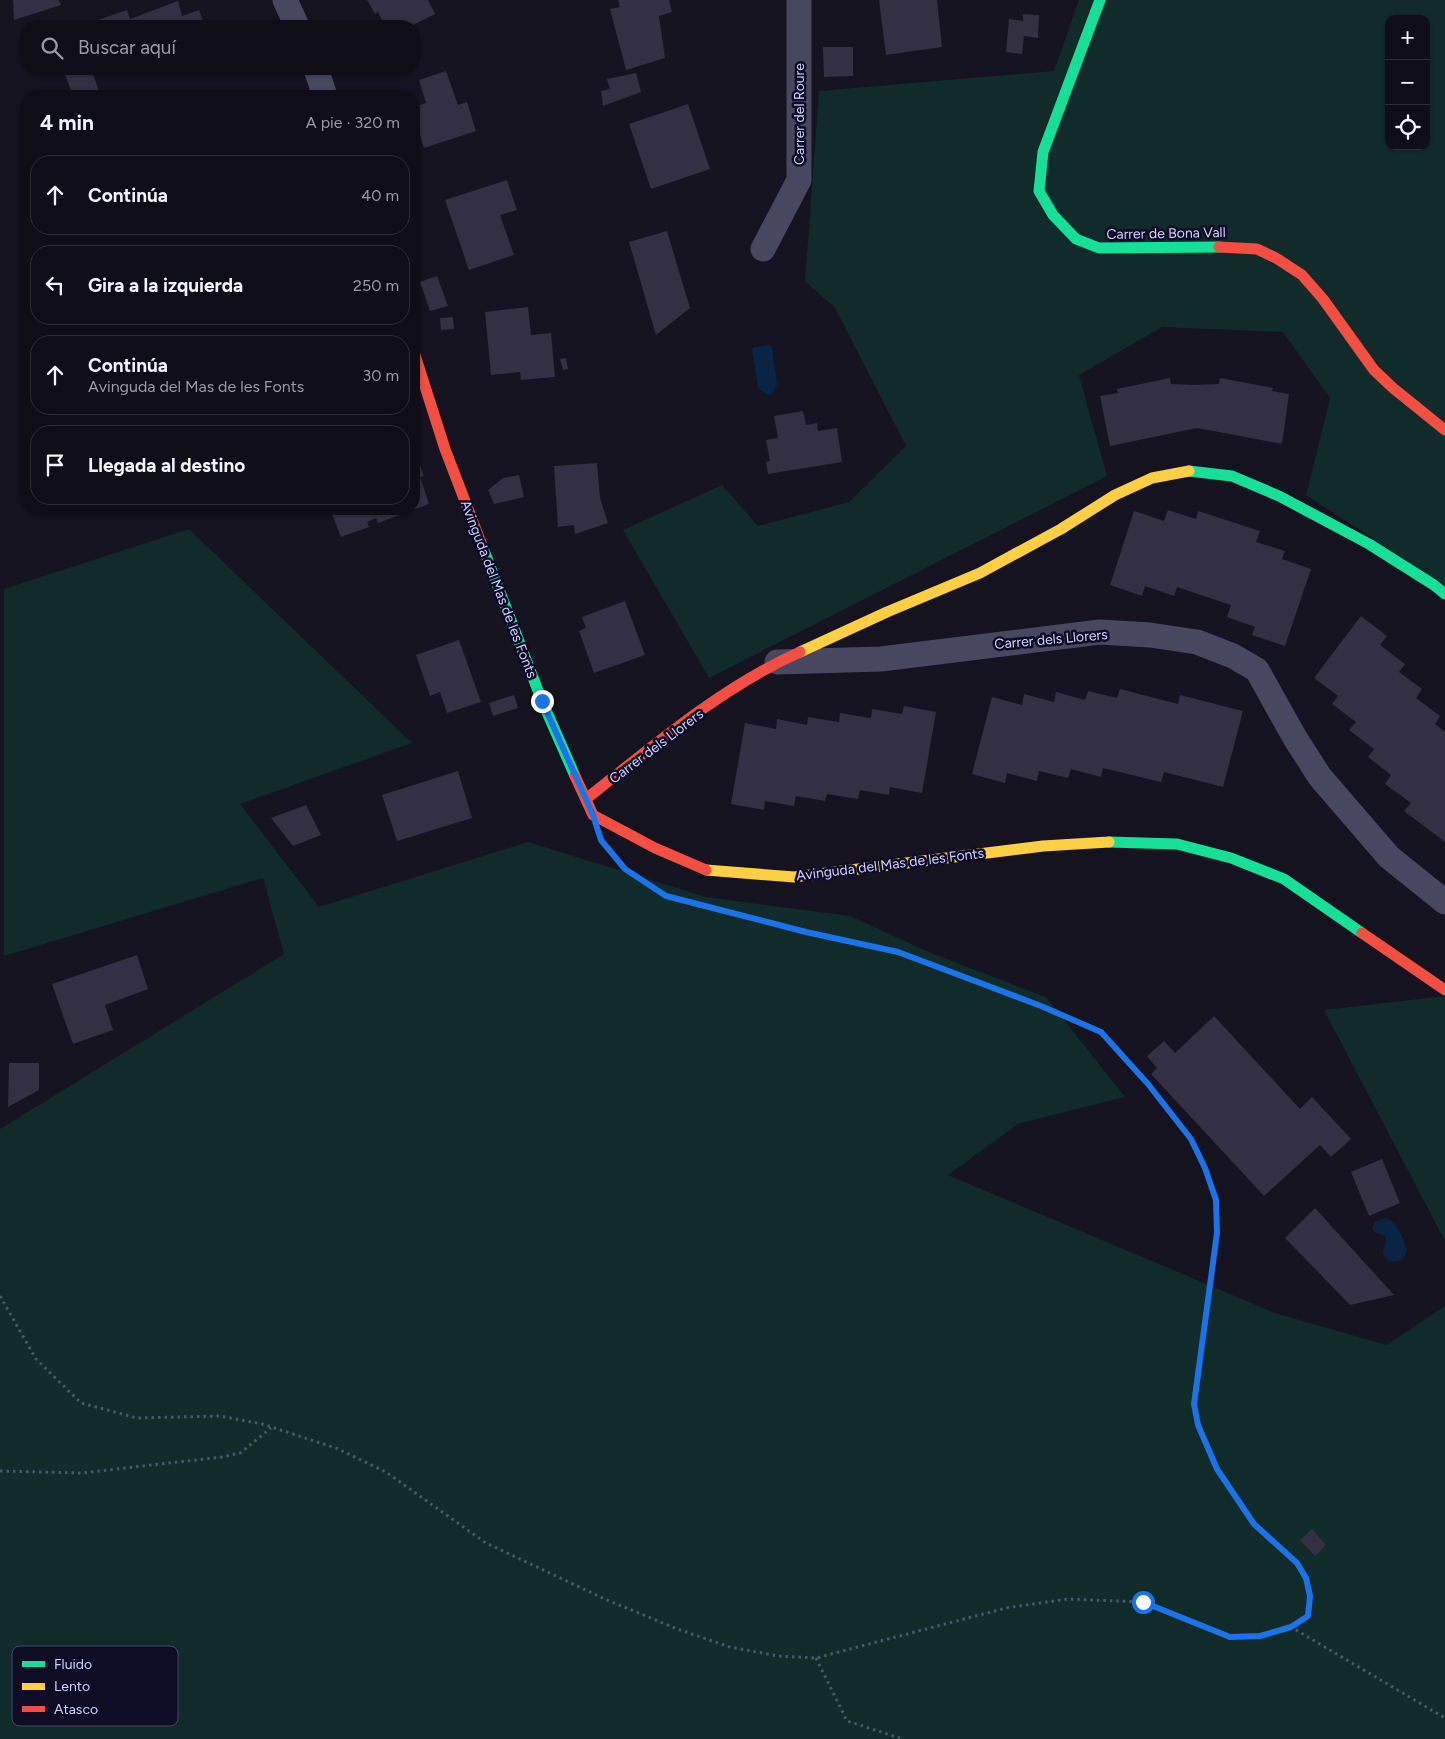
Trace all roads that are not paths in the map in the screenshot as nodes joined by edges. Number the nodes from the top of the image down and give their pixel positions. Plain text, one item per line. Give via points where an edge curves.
1 (285, 0) edge
2 (799, 0) edge
3 (1100, 0) edge
4 (294, 20) edge
5 (318, 75) edge
6 (324, 90) edge
7 (764, 249) dead end
8 (420, 371) edge
9 (1445, 430) edge
10 (1445, 594) edge
11 (777, 662) junction
12 (586, 799) junction
13 (1445, 902) edge
14 (1445, 990) edge

1 - 4 street
2 - 7 street, Carrer del Roure via 799,180
3 - 9 street, Carrer de Bona Vall via 1043,152 1039,191 1053,215 1076,239 1099,248 1230,246 1257,250 1276,258 1302,275 1323,299 1374,370
5 - 6 street
8 - 12 street, Avinguda del Mas de les Fonts via 445,449 542,701
10 - 11 street, Carrer dels Llorers via 1369,544 1279,496 1232,476 1192,470 1152,478 1114,495 1061,529 980,573
11 - 12 street, Carrer dels Llorers via 725,694
11 - 13 street, Carrer dels Llorers via 881,659 1100,632 1197,642 1233,656 1257,670 1320,776 1389,857
12 - 14 street, Avinguda del Mas de les Fonts via 593,815 655,848 709,871 794,877 1043,846 1107,842 1177,844 1231,858 1284,879

